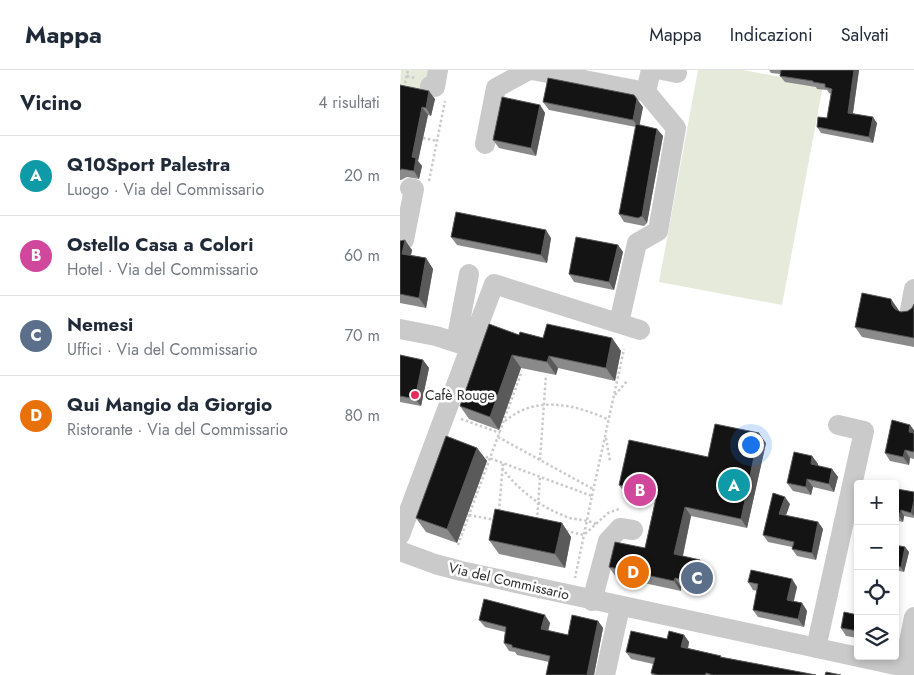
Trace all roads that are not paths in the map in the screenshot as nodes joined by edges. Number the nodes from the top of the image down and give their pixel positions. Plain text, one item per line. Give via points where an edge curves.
1 (531, 70) edge
2 (651, 70) edge
3 (646, 92) junction
4 (485, 144) dead end
5 (419, 188) road end
6 (407, 241) edge
7 (469, 274) dead end
8 (914, 288) edge
9 (910, 310) edge
10 (619, 323) junction
11 (400, 329) edge
12 (640, 330) dead end
13 (463, 344) junction
14 (838, 425) dead end
15 (633, 530) dead end
16 (400, 535) edge
17 (400, 551) edge
18 (592, 601) junction
19 (620, 607) junction
20 (914, 617) edge
21 (816, 648) junction
22 (909, 668) edge
23 (604, 675) edge

1 - 3 street
1 - 4 street via 496,88
2 - 3 street
3 - 10 street via 676,128 658,231 637,243
5 - 6 street via 414,188
7 - 13 street
8 - 9 street
10 - 12 street
10 - 13 street via 494,284
11 - 13 street
13 - 16 street
14 - 21 street via 864,431
15 - 18 street via 620,528 608,541
17 - 18 street, Via del Commissario via 443,566
18 - 19 street, Via del Commissario
19 - 21 street, Via del Commissario
19 - 23 street
20 - 22 street
21 - 22 street, Via del Commissario

